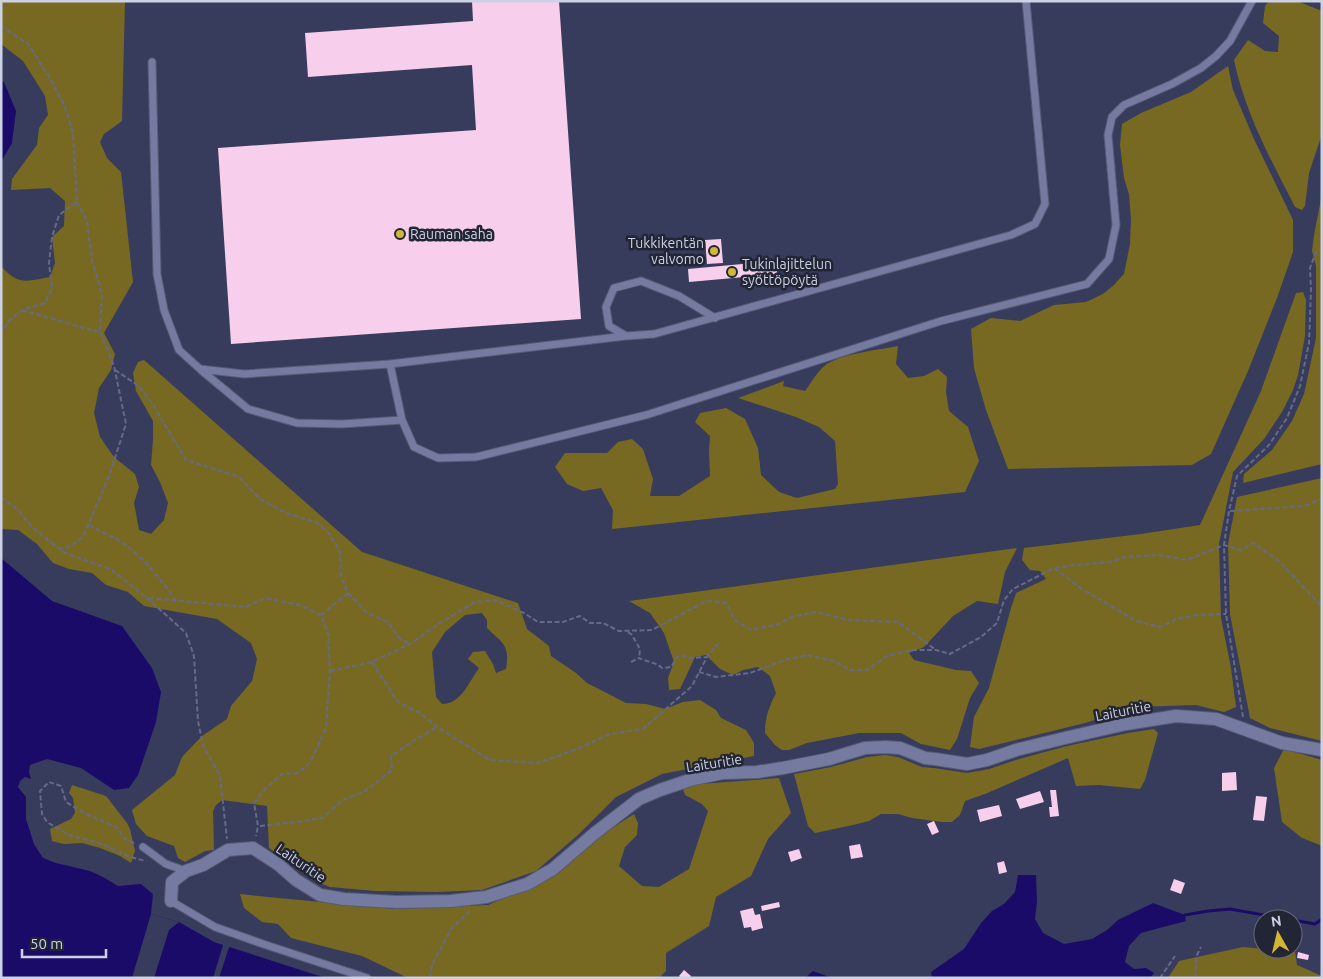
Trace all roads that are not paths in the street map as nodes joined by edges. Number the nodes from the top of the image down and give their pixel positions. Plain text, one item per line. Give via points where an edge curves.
1 (1026, 1) edge
2 (1252, 1) edge
3 (152, 62) dead end
4 (715, 318) junction
5 (626, 336) junction
6 (390, 364) junction
7 (200, 369) junction
8 (402, 420) junction
9 (1322, 750) edge
10 (143, 847) road end
11 (186, 871) junction
12 (171, 901) joint
13 (367, 978) edge

1 - 4 lane via 1045,204 1035,224 1011,236
2 - 8 lane via 1230,42 1216,56 1172,84 1124,105 1112,117 1108,134 1116,225 1109,259 1087,284 941,321 646,415 476,457 438,458 414,447
3 - 7 lane via 157,274 164,310 179,350
4 - 5 lane via 654,334
4 - 5 lane via 679,296 641,281 614,288 606,306 609,326
5 - 6 lane
6 - 7 lane via 244,374
6 - 8 lane
7 - 8 lane via 248,409 297,423
9 - 11 street, Laituritie via 1282,743 1216,719 1176,716 1065,738 967,764 925,758 885,746 783,768 723,773 693,779 638,799 553,869 527,884 486,897 396,902 320,895 253,848 228,850
10 - 11 lane via 166,864
11 - 12 street, Laituritie via 172,882
12 - 13 lane via 215,927

